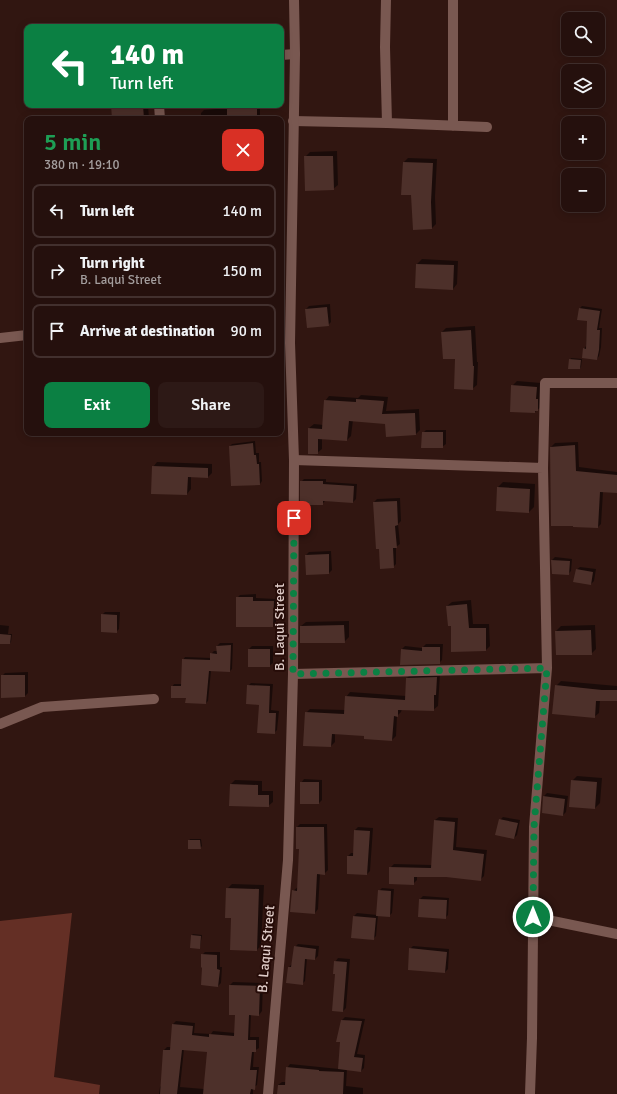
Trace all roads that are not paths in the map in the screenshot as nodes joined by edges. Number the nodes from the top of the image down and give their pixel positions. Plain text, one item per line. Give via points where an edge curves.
1 (294, 0) edge
2 (386, 0) edge
3 (453, 0) edge
4 (295, 54) junction
5 (284, 55) edge
6 (293, 121) junction
7 (387, 123) junction
8 (453, 126) junction
9 (487, 127) dead end
10 (24, 334) edge
11 (0, 338) edge
12 (617, 383) edge
13 (294, 460) junction
14 (543, 468) junction
15 (547, 668) junction
16 (293, 674) junction
17 (154, 699) dead end
18 (0, 724) edge
19 (533, 917) junction
20 (617, 934) edge
21 (268, 1094) edge
22 (530, 1094) edge

1 - 4 street, B. Laqui Street
2 - 7 street
3 - 8 street
4 - 5 street
4 - 6 street, B. Laqui Street
6 - 7 street
6 - 13 street, B. Laqui Street via 290,343
7 - 8 street
8 - 9 street
10 - 11 street
12 - 14 street via 545,383
13 - 14 street
13 - 16 street, B. Laqui Street
14 - 15 street
15 - 16 street
15 - 19 street via 534,827
16 - 21 street, B. Laqui Street via 288,860
17 - 18 street via 42,707
19 - 20 street
19 - 22 street

